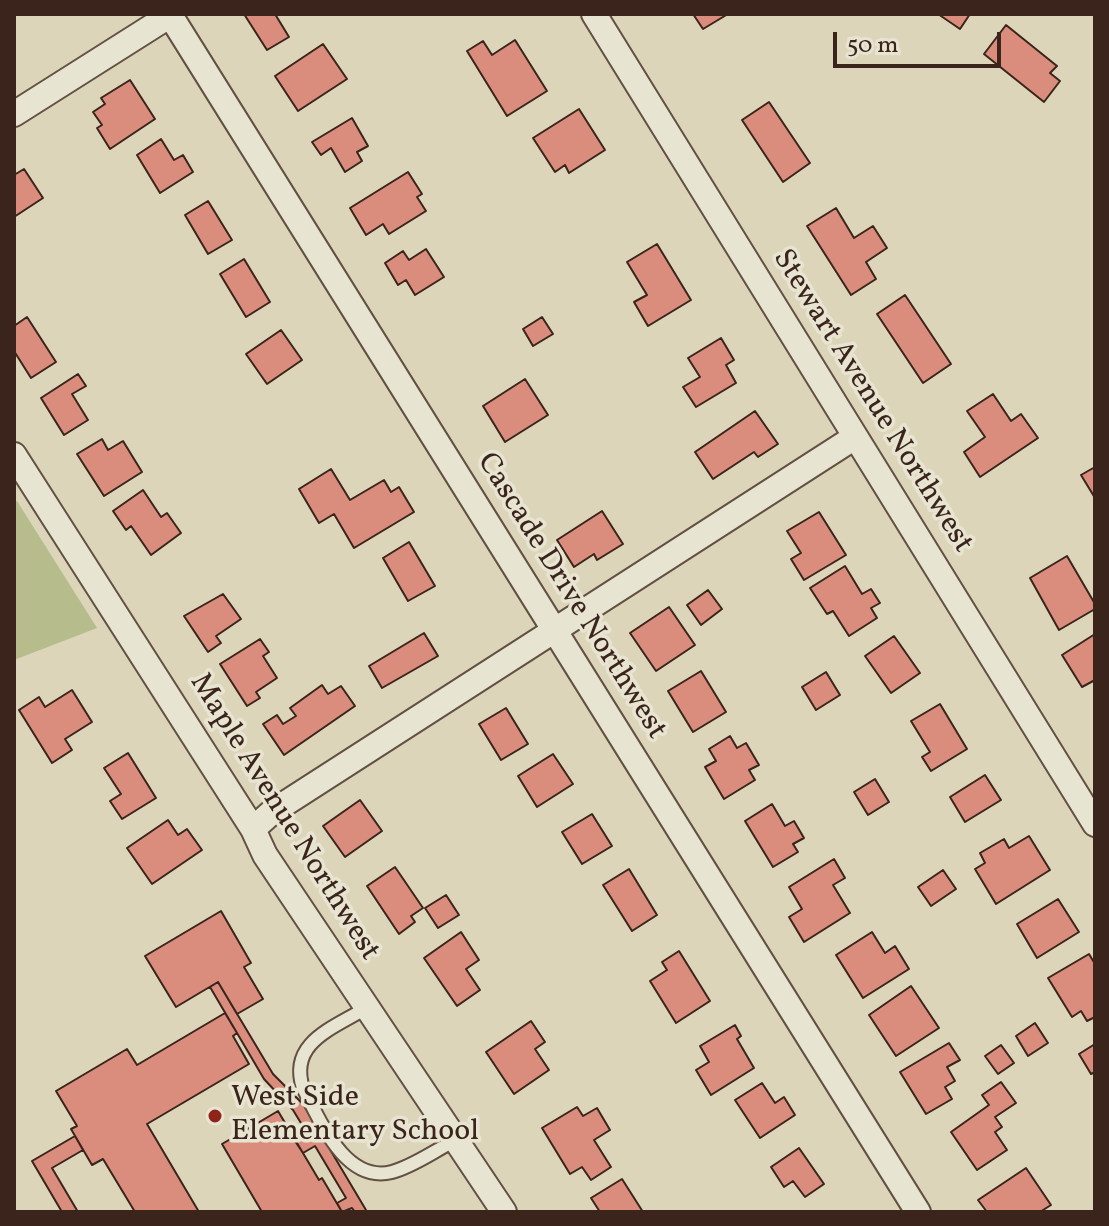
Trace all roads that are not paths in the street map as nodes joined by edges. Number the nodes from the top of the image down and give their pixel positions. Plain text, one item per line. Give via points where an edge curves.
1 (594, 14) edge
2 (171, 15) edge
3 (14, 114) edge
4 (855, 437) junction
5 (14, 455) edge
6 (553, 631) junction
7 (1095, 824) edge
8 (253, 829) junction
9 (366, 1008) junction
10 (454, 1141) junction
11 (504, 1212) edge
12 (918, 1212) edge

1 - 4 street, Stewart Avenue Northwest
2 - 3 street
2 - 6 street, Cascade Drive Northwest
4 - 6 street
4 - 7 street, Stewart Avenue Northwest
5 - 8 street, Maple Avenue Northwest
6 - 8 street
6 - 12 street, Cascade Drive Northwest
8 - 9 street, Maple Avenue Northwest
9 - 10 street, Maple Avenue Northwest
9 - 10 lane via 310,1043 300,1064 303,1088 344,1158 367,1170 391,1172
10 - 11 street, Maple Avenue Northwest

